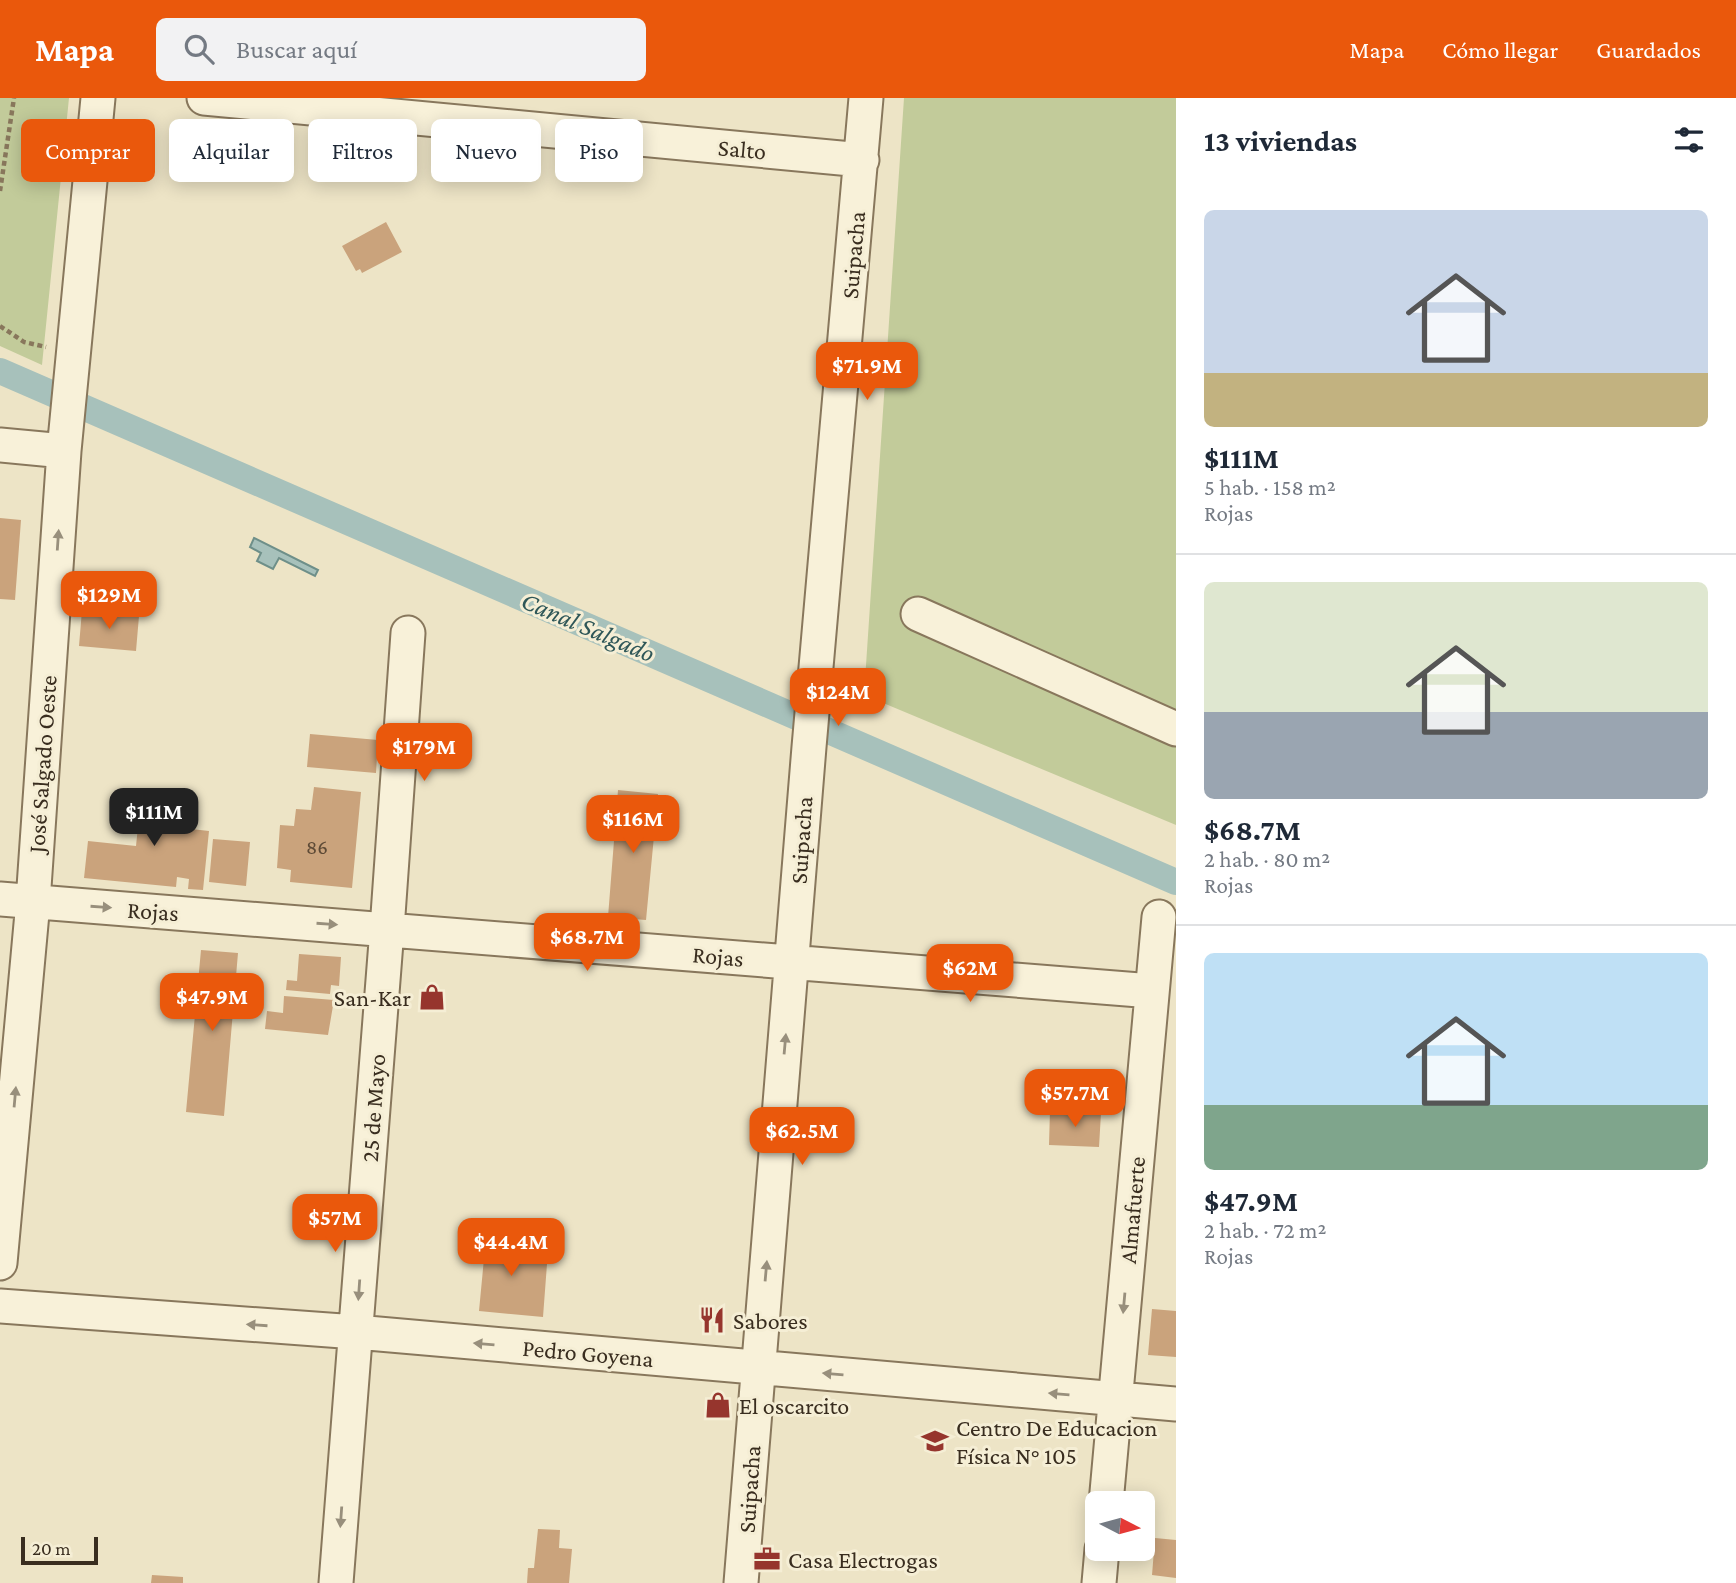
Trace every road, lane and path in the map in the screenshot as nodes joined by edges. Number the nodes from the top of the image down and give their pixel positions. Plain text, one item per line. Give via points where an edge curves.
1 (14, 98) edge
2 (98, 98) edge
3 (204, 98) edge
4 (866, 98) edge
5 (464, 110) edge
6 (862, 160) junction
7 (0, 191) edge
8 (0, 326) edge
9 (73, 356) junction
10 (0, 445) edge
11 (64, 451) junction
12 (918, 614) dead end
13 (408, 633) dead end
14 (1176, 729) edge
15 (0, 899) edge
16 (33, 902) junction
17 (1159, 917) dead end
18 (387, 929) junction
19 (792, 962) junction
20 (1152, 991) junction
21 (0, 1263) edge
22 (0, 1307) edge
23 (356, 1332) junction
24 (758, 1368) junction
25 (1115, 1399) junction
26 (1176, 1404) edge
27 (1107, 1491) edge
28 (1101, 1561) edge
29 (336, 1583) edge
30 (741, 1583) edge
31 (1099, 1583) edge

1 - 7 path
2 - 9 street, José Salgado Oeste
3 - 5 street, Salto
4 - 6 street, Suipacha
5 - 6 street, Salto
6 - 19 street, Suipacha
8 - 9 path via 24,342
9 - 11 street, José Salgado Oeste
10 - 11 street
16 -> 11 street, José Salgado Oeste
12 - 14 street
13 - 18 street, 25 de Mayo
15 - 16 street, Rojas
16 -> 18 street, Rojas
21 -> 16 street, José Salgado Oeste
17 - 20 street, Almafuerte
18 - 19 street, Rojas
18 -> 23 street, 25 de Mayo
19 - 20 street, Rojas
24 -> 19 street, Suipacha
20 -> 25 street, Almafuerte
23 -> 22 street, Pedro Goyena
24 -> 23 street, Pedro Goyena
23 -> 29 street, 25 de Mayo
25 -> 24 street, Pedro Goyena
24 - 30 street, Suipacha
25 - 26 street, Pedro Goyena
25 - 27 street, Almafuerte
28 - 31 street

